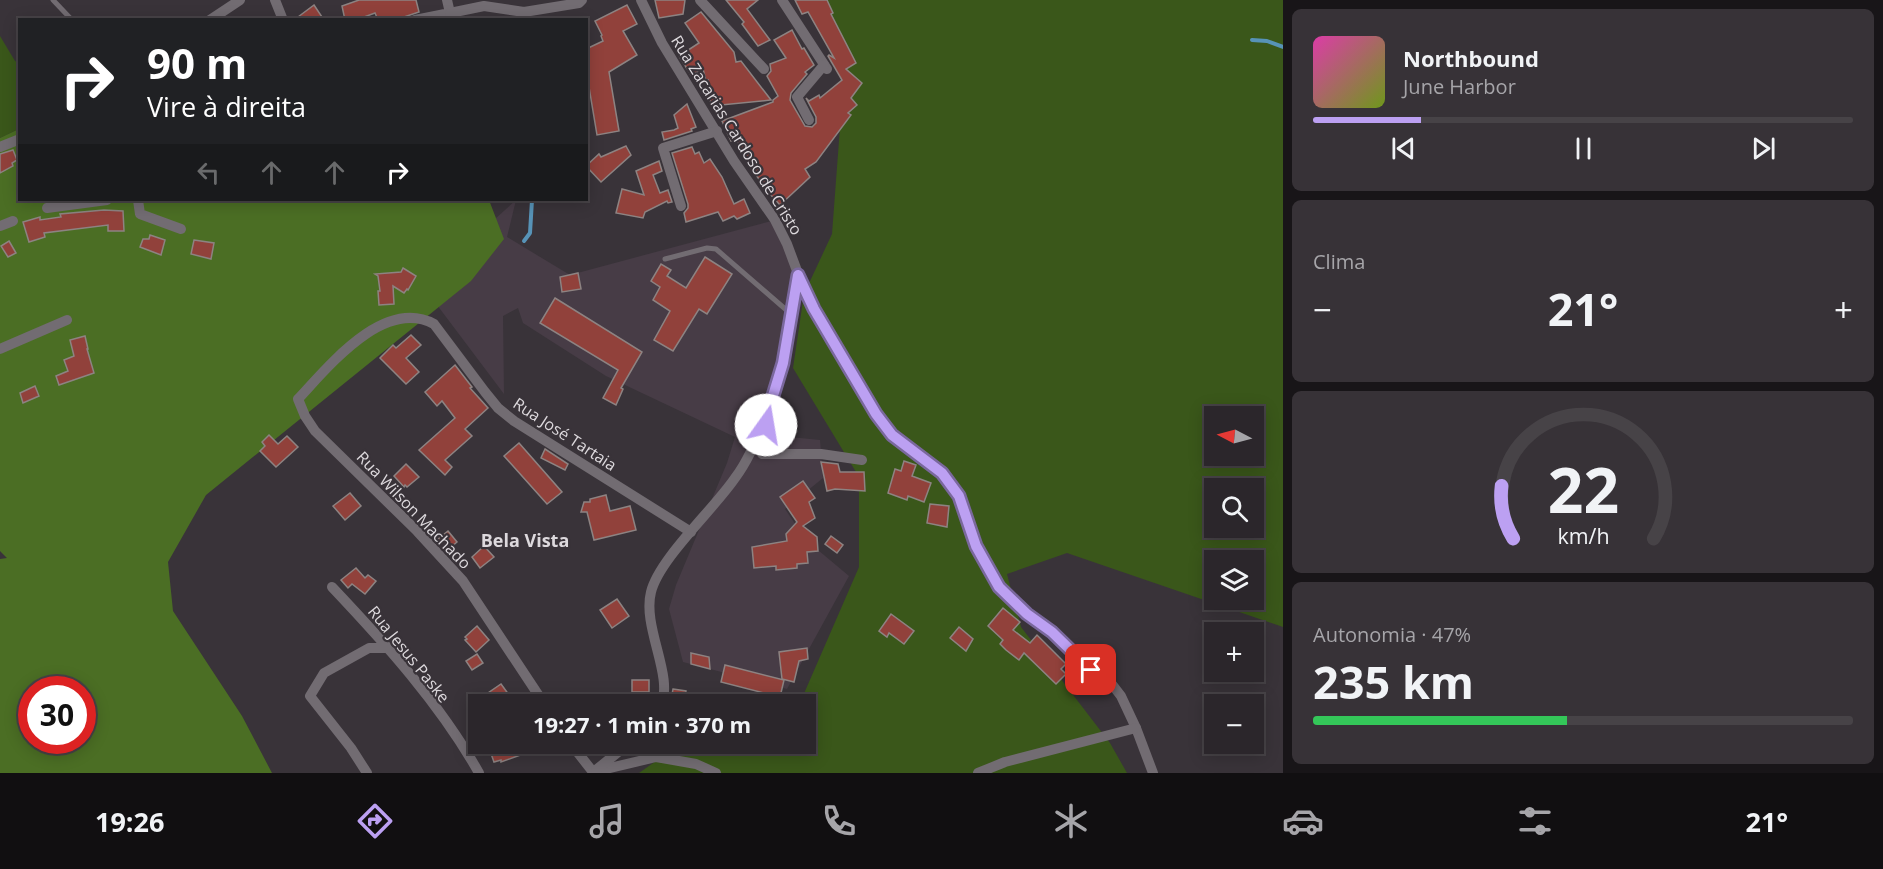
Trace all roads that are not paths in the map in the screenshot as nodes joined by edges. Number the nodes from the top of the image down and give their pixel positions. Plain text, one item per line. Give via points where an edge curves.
1 (53, 0) edge
2 (240, 0) edge
3 (275, 0) edge
4 (447, 0) edge
5 (582, 0) edge
6 (641, 0) edge
7 (700, 0) edge
8 (783, 0) edge
9 (451, 16) edge
10 (70, 18) edge
11 (213, 18) edge
12 (282, 18) edge
13 (433, 18) edge
14 (765, 69) dead end
15 (809, 120) dead end
16 (717, 131) junction
17 (18, 140) edge
18 (0, 147) edge
19 (100, 201) edge
20 (138, 201) edge
21 (681, 206) dead end
22 (47, 208) dead end
23 (13, 221) dead end
24 (0, 226) edge
25 (181, 229) dead end
26 (665, 259) dead end
27 (798, 275) junction
28 (793, 315) junction
29 (66, 320) dead end
30 (0, 349) edge
31 (298, 399) joint
32 (768, 412) junction
33 (862, 460) dead end
34 (691, 532) junction
35 (332, 587) dead end
36 (389, 648) junction
37 (538, 694) edge
38 (663, 694) edge
39 (1136, 728) junction
40 (578, 754) edge
41 (615, 754) edge
42 (592, 772) edge
43 (366, 773) edge
44 (479, 773) edge
45 (716, 773) edge
46 (978, 773) edge
47 (1153, 773) edge

1 - 10 lane
2 - 11 street
3 - 12 street
4 - 9 street
5 - 9 street via 524,12 484,6
6 - 16 street, Rua Zacarias Cardoso de Cristo via 662,43
7 - 14 street
8 - 15 street via 826,67 796,97
9 - 13 street
16 - 21 street via 663,148
16 - 27 street, Rua Zacarias Cardoso de Cristo via 775,220
17 - 18 street
19 - 22 street
20 - 25 street via 140,214
23 - 24 street
26 - 28 lane via 716,249
27 - 28 street
27 - 39 street, Rua Zacarias Cardoso de Cristo via 876,414 892,435 942,473 959,496 976,546 999,587 1091,670 1111,683
28 - 32 street
29 - 30 street
31 - 34 street, Rua José Tartaia via 342,352 383,323 424,319 434,324 506,415
31 - 37 street, Rua Wilson Machado via 315,431 463,581
32 - 33 street via 762,454 821,454
32 - 34 street via 737,476
34 - 38 street via 664,566 651,591 649,608
35 - 36 street, Rua Jesus Paske
36 - 43 street via 369,648 324,673 310,696
36 - 44 street, Rua Jesus Paske via 465,748
39 - 46 street via 1005,762
39 - 47 street, Rua Zacarias Cardoso de Cristo
40 - 42 street
41 - 42 street
42 - 45 street via 656,757 696,764

